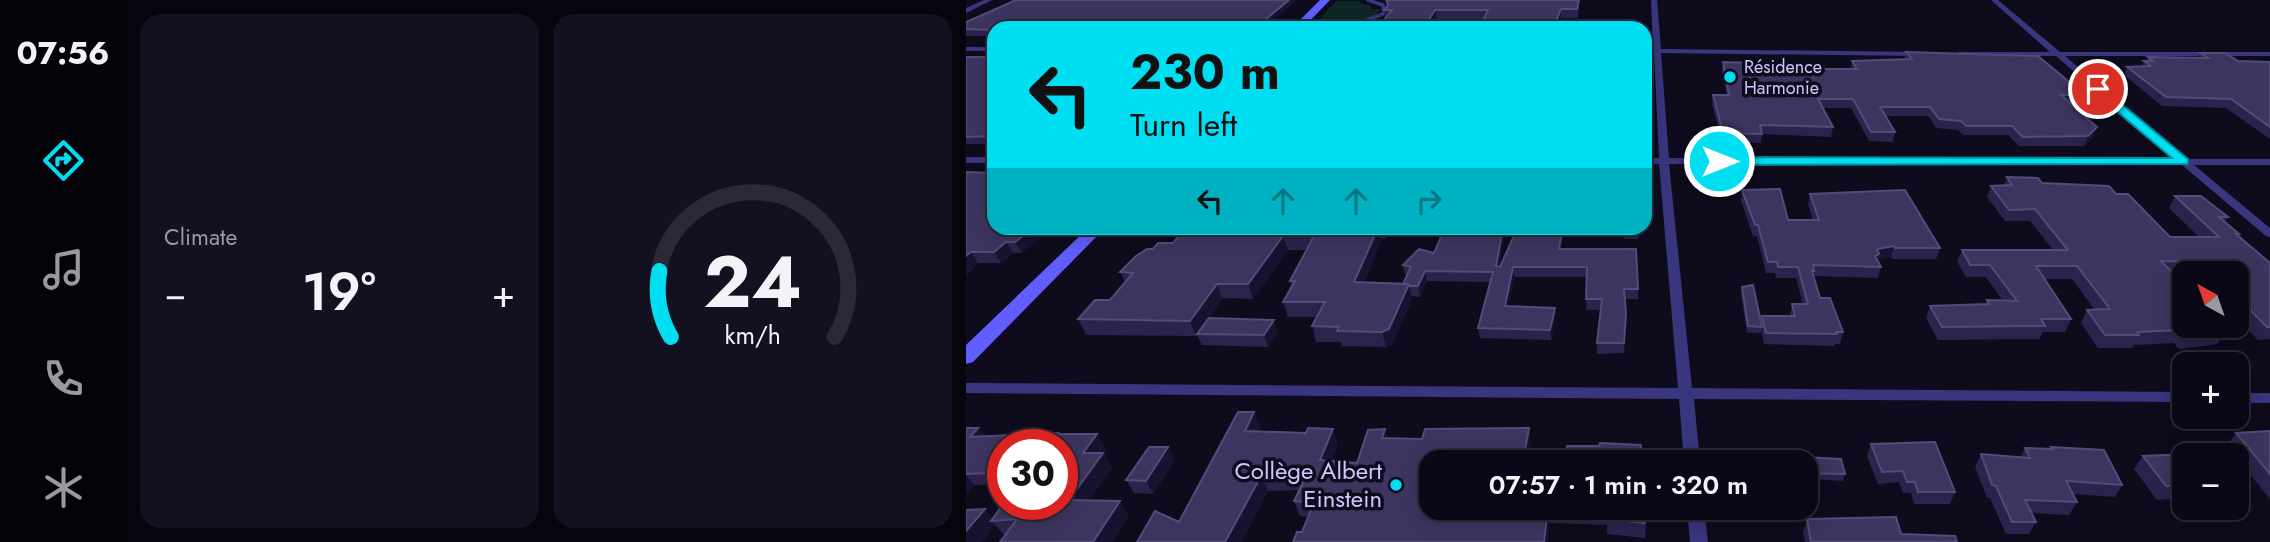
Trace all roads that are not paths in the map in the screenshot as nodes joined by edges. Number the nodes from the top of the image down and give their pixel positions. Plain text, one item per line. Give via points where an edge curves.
1 (989, 0) edge
2 (1325, 0) edge
3 (1368, 0) edge
4 (1654, 0) edge
5 (1994, 0) edge
6 (966, 11) edge
7 (1304, 21) edge
8 (1366, 21) edge
9 (966, 49) edge
10 (987, 49) edge
11 (1652, 51) edge
12 (1659, 51) junction
13 (1933, 54) edge
14 (1947, 54) edge
15 (2270, 54) edge
16 (2057, 55) junction
17 (966, 160) edge
18 (987, 160) edge
19 (1652, 161) edge
20 (1664, 161) junction
21 (2184, 162) junction
22 (2270, 162) edge
23 (2270, 234) edge
24 (1090, 235) edge
25 (966, 357) edge
26 (966, 388) edge
27 (1687, 394) junction
28 (2172, 397) edge
29 (2249, 398) edge
30 (2270, 398) edge
31 (1691, 450) edge
32 (1697, 520) edge
33 (1699, 542) edge

1 - 6 street
2 - 7 street
3 - 8 lane via 1383,5 1383,13
4 - 12 street
5 - 16 street
9 - 10 street
11 - 12 street
12 - 13 street
12 - 20 street
14 - 16 street
15 - 16 street
16 - 21 street
17 - 18 street
19 - 20 street
20 - 21 street
20 - 27 street
21 - 22 street
21 - 23 street
24 - 25 street
26 - 27 street
27 - 28 street
27 - 31 street
29 - 30 street
32 - 33 street

